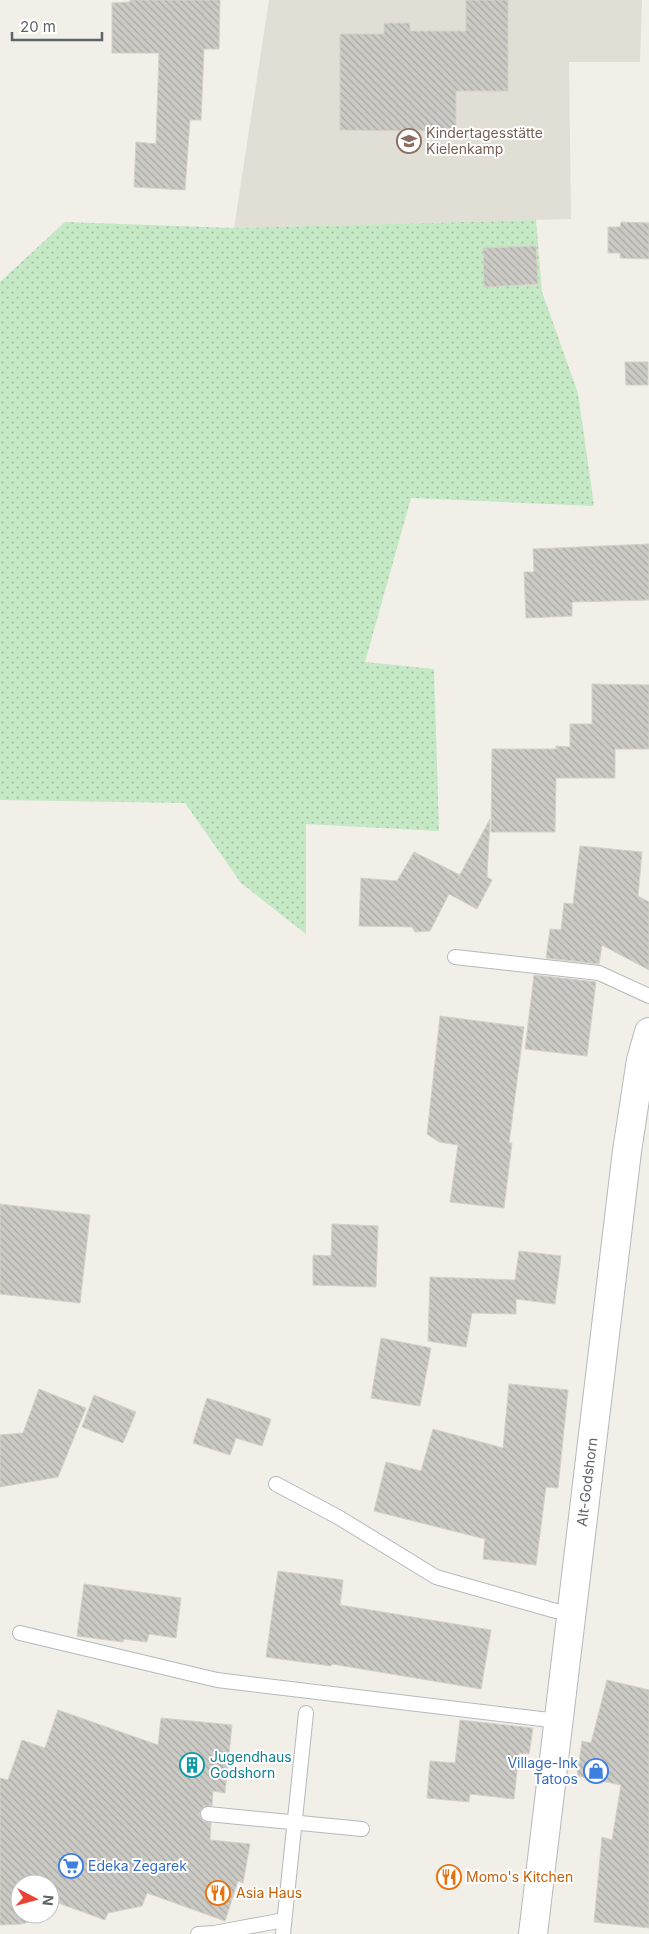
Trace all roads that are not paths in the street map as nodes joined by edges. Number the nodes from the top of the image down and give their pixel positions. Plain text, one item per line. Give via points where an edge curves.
1 (455, 957) dead end
2 (649, 996) edge
3 (649, 1032) edge
4 (645, 1060) edge
5 (276, 1484) dead end
6 (572, 1612) junction
7 (20, 1633) dead end
8 (306, 1713) dead end
9 (558, 1722) junction
10 (208, 1814) dead end
11 (294, 1821) junction
12 (362, 1830) dead end
13 (283, 1927) edge
14 (198, 1934) edge
15 (533, 1934) edge

1 - 2 lane via 599,974
3 - 4 street, Alt-Godshorn
4 - 6 street, Alt-Godshorn via 627,1152
5 - 6 lane via 338,1517 436,1577 556,1611
6 - 9 street, Alt-Godshorn
7 - 9 lane via 217,1680
8 - 11 lane
9 - 15 street, Alt-Godshorn
10 - 11 lane
11 - 12 lane
11 - 13 lane
13 - 14 lane

